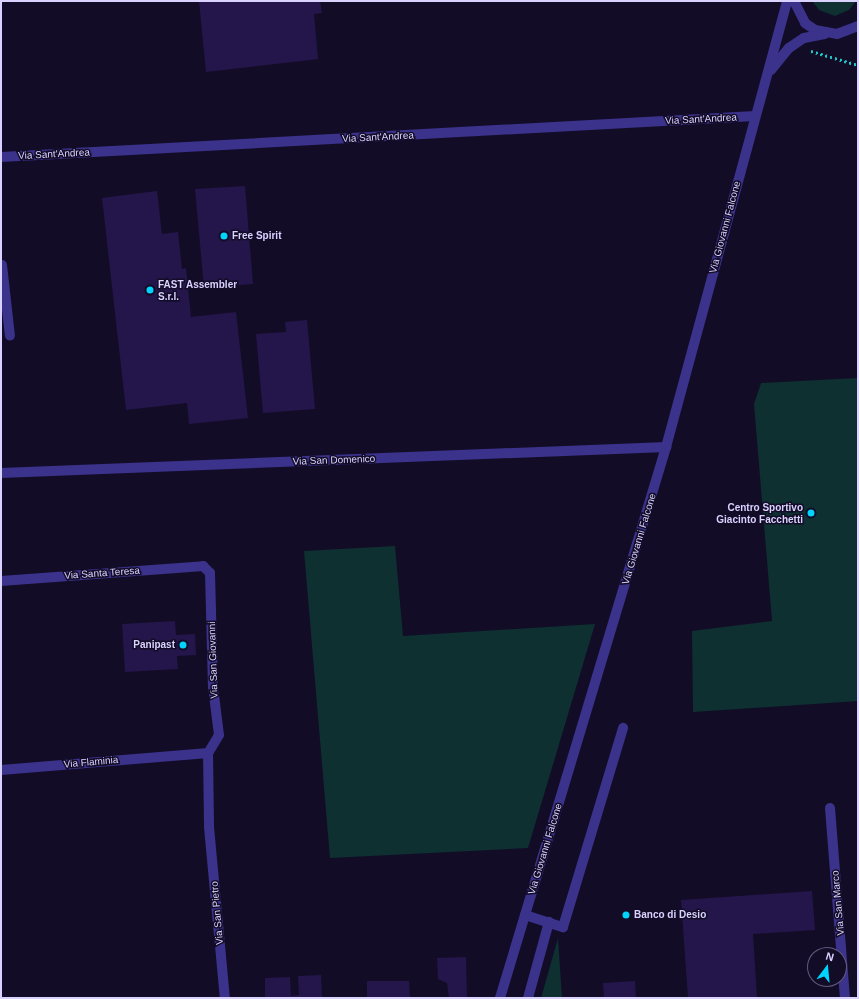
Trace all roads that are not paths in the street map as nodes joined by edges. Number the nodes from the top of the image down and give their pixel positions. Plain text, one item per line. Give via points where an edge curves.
1 (787, 1) edge
2 (794, 1) edge
3 (858, 26) edge
4 (847, 32) junction
5 (858, 32) edge
6 (827, 34) junction
7 (767, 76) junction
8 (754, 116) junction
9 (1, 157) edge
10 (1, 261) edge
11 (1, 265) edge
12 (10, 336) dead end
13 (666, 447) junction
14 (1, 473) edge
15 (203, 566) joint
16 (1, 581) edge
17 (623, 728) dead end
18 (208, 753) junction
19 (1, 770) edge
20 (830, 808) dead end
21 (525, 915) junction
22 (549, 922) junction
23 (225, 998) edge
24 (500, 998) edge
25 (528, 998) edge
26 (845, 998) edge

1 - 7 street, Via Giovanni Falcone
2 - 6 street via 805,23
3 - 4 street
4 - 5 street, Via Giovanni Falcone
4 - 6 street, Via Giovanni Falcone
6 - 7 street, Via Giovanni Falcone via 804,38 789,48
7 - 8 street, Via Giovanni Falcone
8 - 9 street, Via Sant'Andrea
8 - 13 street, Via Giovanni Falcone
10 - 11 street
11 - 12 street
13 - 14 street, Via San Domenico
13 - 21 street, Via Giovanni Falcone
15 - 16 street, Via Santa Teresa
15 - 18 street, Via San Giovanni via 210,573 213,687 219,735
17 - 22 street via 563,926
18 - 19 street, Via Flaminia
18 - 23 street, Via San Pietro via 209,828
20 - 26 street, Via San Marco
21 - 22 street
21 - 24 street, Via Giovanni Falcone
22 - 25 street

